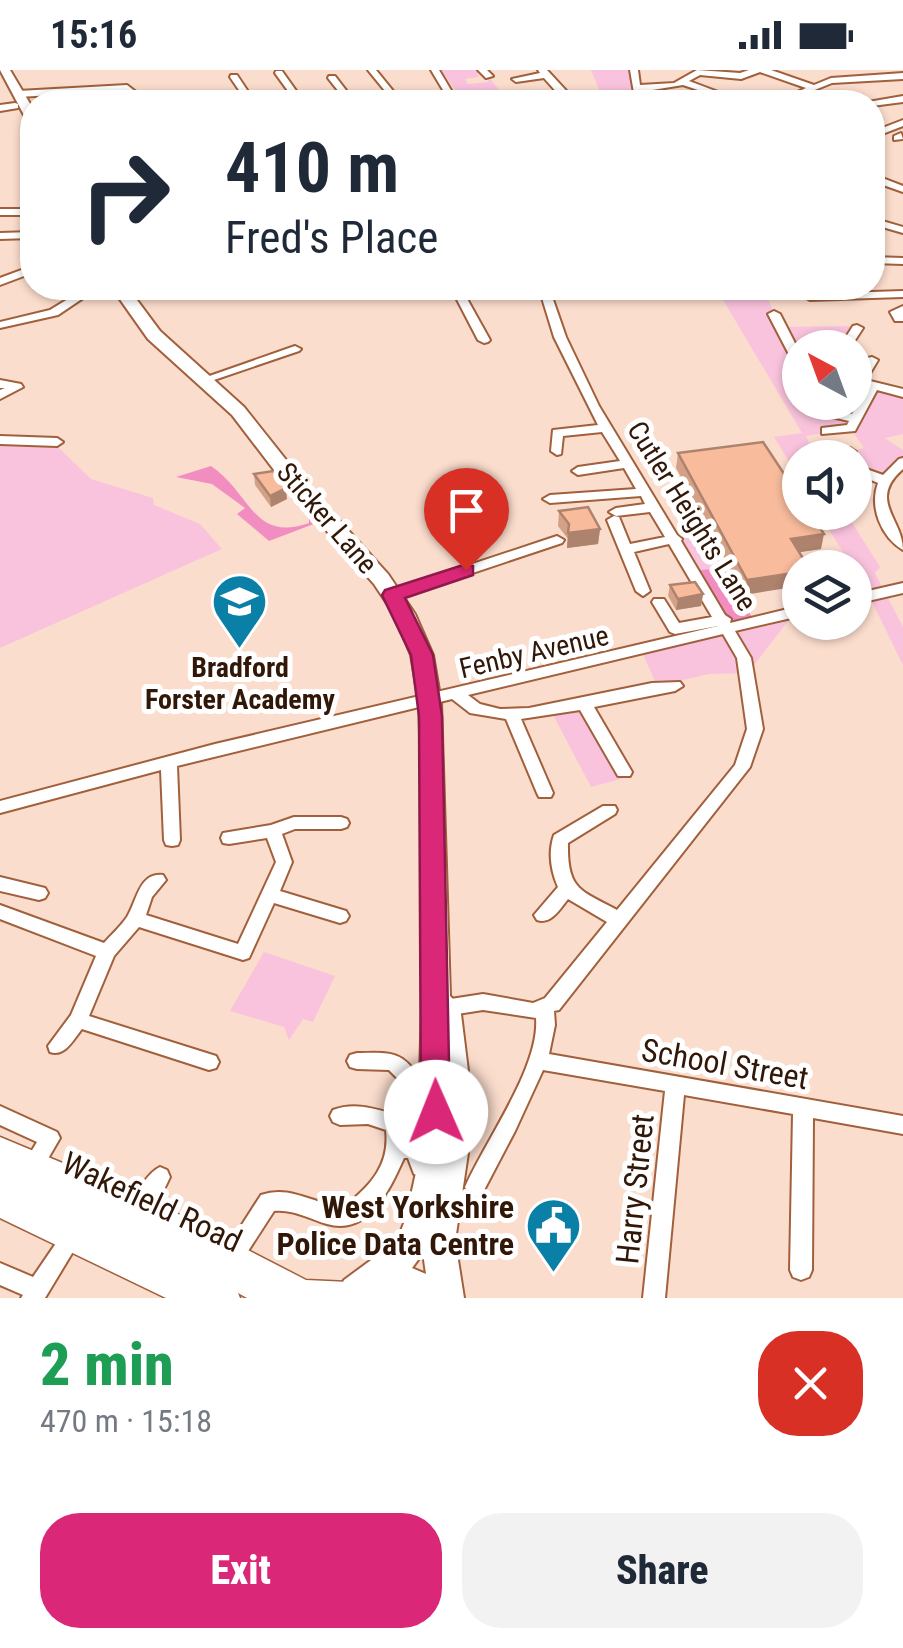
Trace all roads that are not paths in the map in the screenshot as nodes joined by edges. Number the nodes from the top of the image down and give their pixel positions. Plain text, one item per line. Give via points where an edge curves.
1 (372, 70) edge
2 (634, 70) edge
3 (760, 70) edge
4 (826, 70) edge
5 (702, 71) edge
6 (544, 72) edge
7 (278, 73) dead end
8 (855, 74) edge
9 (4, 75) edge
10 (903, 76) edge
11 (234, 77) dead end
12 (332, 78) dead end
13 (516, 79) dead end
14 (794, 81) junction
15 (684, 82) junction
16 (812, 87) junction
17 (65, 88) joint
18 (57, 90) edge
19 (134, 90) edge
20 (243, 90) edge
21 (291, 90) edge
22 (342, 90) edge
23 (388, 90) edge
24 (706, 90) edge
25 (805, 90) edge
26 (20, 99) edge
27 (17, 100) junction
28 (20, 103) edge
29 (0, 108) edge
30 (903, 216) edge
31 (898, 227) edge
32 (74, 300) edge
33 (129, 300) edge
34 (462, 300) edge
35 (548, 300) edge
36 (774, 314) dead end
37 (0, 325) edge
38 (782, 330) edge
39 (484, 340) dead end
40 (295, 349) dead end
41 (204, 380) junction
42 (0, 384) edge
43 (873, 386) edge
44 (903, 394) edge
45 (0, 395) edge
46 (855, 420) edge
47 (605, 428) junction
48 (826, 431) dead end
49 (0, 440) edge
50 (58, 442) dead end
51 (557, 451) dead end
52 (903, 462) edge
53 (626, 464) junction
54 (578, 471) dead end
55 (872, 476) edge
56 (882, 480) junction
57 (644, 492) junction
58 (550, 499) dead end
59 (654, 507) junction
60 (674, 539) junction
61 (557, 540) dead end
62 (903, 546) edge
63 (626, 549) junction
64 (903, 588) edge
65 (643, 591) dead end
66 (872, 594) edge
67 (393, 595) junction
68 (659, 602) dead end
69 (782, 614) edge
70 (727, 624) junction
71 (675, 686) dead end
72 (458, 696) junction
73 (430, 702) junction
74 (584, 703) junction
75 (512, 716) junction
76 (169, 762) junction
77 (624, 772) dead end
78 (546, 793) dead end
79 (0, 807) edge
80 (609, 810) dead end
81 (341, 823) dead end
82 (273, 831) junction
83 (229, 838) dead end
84 (172, 840) dead end
85 (157, 880) dead end
86 (0, 884) edge
87 (567, 889) junction
88 (39, 892) dead end
89 (271, 895) junction
90 (0, 912) edge
91 (340, 916) dead end
92 (544, 916) dead end
93 (136, 919) junction
94 (617, 919) junction
95 (108, 952) junction
96 (499, 1006) junction
97 (544, 1009) junction
98 (445, 1018) junction
99 (78, 1020) junction
100 (57, 1046) dead end
101 (357, 1060) dead end
102 (536, 1060) junction
103 (209, 1062) dead end
104 (675, 1086) junction
105 (803, 1108) junction
106 (0, 1115) edge
107 (340, 1116) dead end
108 (395, 1124) junction
109 (903, 1125) edge
110 (0, 1148) edge
111 (398, 1149) junction
112 (35, 1162) junction
113 (0, 1170) edge
114 (160, 1177) dead end
115 (475, 1188) dead end
116 (0, 1190) edge
117 (0, 1206) edge
118 (141, 1207) junction
119 (422, 1218) junction
120 (70, 1240) junction
121 (234, 1255) junction
122 (1, 1266) edge
123 (801, 1270) dead end
124 (165, 1292) edge
125 (34, 1294) edge
126 (350, 1295) edge
127 (192, 1298) edge
128 (227, 1298) edge
129 (274, 1298) edge
130 (444, 1298) edge
131 (654, 1298) edge

1 - 23 street
2 - 15 street via 636,90
3 - 5 street via 737,76
3 - 14 street
4 - 14 street
5 - 15 street
6 - 13 street
7 - 21 street
8 - 10 street
8 - 16 street
9 - 27 highway
11 - 20 street
12 - 22 street
14 - 16 street
15 - 24 street
16 - 25 street
17 - 18 street
17 - 19 street
26 - 27 street
27 - 28 highway
27 - 29 street
30 - 31 street
32 - 37 street via 54,313
33 - 41 highway, Sticker Lane via 154,335
34 - 39 street
35 - 47 street, Cutler Heights Lane
36 - 38 street
40 - 41 street
41 - 67 highway, Sticker Lane
42 - 45 street via 17,386
43 - 44 street
46 - 48 street via 846,430
47 - 51 street via 556,433
47 - 53 street, Cutler Heights Lane
49 - 50 street
52 - 56 street
53 - 54 street
53 - 57 street, Cutler Heights Lane
55 - 56 street
56 - 62 street via 884,518
57 - 58 street
57 - 59 street, Cutler Heights Lane
59 - 60 street, Cutler Heights Lane
59 - 63 street via 615,516
60 - 63 street
60 - 70 street, Cutler Heights Lane
61 - 67 street
63 - 65 street
64 - 66 street
67 - 73 highway, Sticker Lane via 416,637
68 - 70 street via 674,630
69 - 70 street
70 - 72 street, Fenby Avenue
70 - 94 street, Cutler Heights Lane via 748,672 755,729 742,767
71 - 74 street
72 - 73 street, Fenby Avenue
72 - 75 street via 466,706
73 - 76 street, Fenby Avenue
73 - 98 highway, Sticker Lane via 437,976
74 - 75 street
74 - 77 street
75 - 78 street
76 - 79 street, Fenby Avenue
76 - 84 street
80 - 87 street via 560,840 560,882
81 - 82 street via 294,823
82 - 83 street
82 - 89 street via 284,862
85 - 93 street
86 - 88 street
87 - 92 street
87 - 94 street
89 - 91 street
89 - 93 street via 243,953
90 - 95 street
93 - 95 street
94 - 97 street, Cutler Heights Lane
95 - 99 street
96 - 97 street
96 - 98 street
96 - 98 street via 483,1002
97 - 102 street
98 - 119 highway, Sticker Lane
98 - 130 highway, Sticker Lane via 453,1154 435,1255
99 - 100 street
99 - 103 street
101 - 108 street via 394,1062 406,1072 409,1083
102 - 104 street, School Street
102 - 115 street
104 - 105 street, School Street
104 - 131 street, Harry Street
105 - 109 street, School Street
105 - 123 street
106 - 112 street via 50,1138
107 - 108 street via 368,1115
108 - 111 street
110 - 112 main road
111 - 119 street via 420,1154 415,1209
111 - 121 street via 364,1208 342,1218 286,1198 268,1202
112 - 118 main road
113 - 129 main road, Wakefield Road via 92,1207
114 - 118 street
116 - 128 main road, Wakefield Road via 88,1225
117 - 120 main road
118 - 121 main road
119 - 126 highway, Sticker Lane via 408,1252
120 - 124 main road
120 - 125 street
121 - 126 main road via 304,1292
122 - 125 street
124 - 127 main road
126 - 130 highway via 379,1282 404,1281

